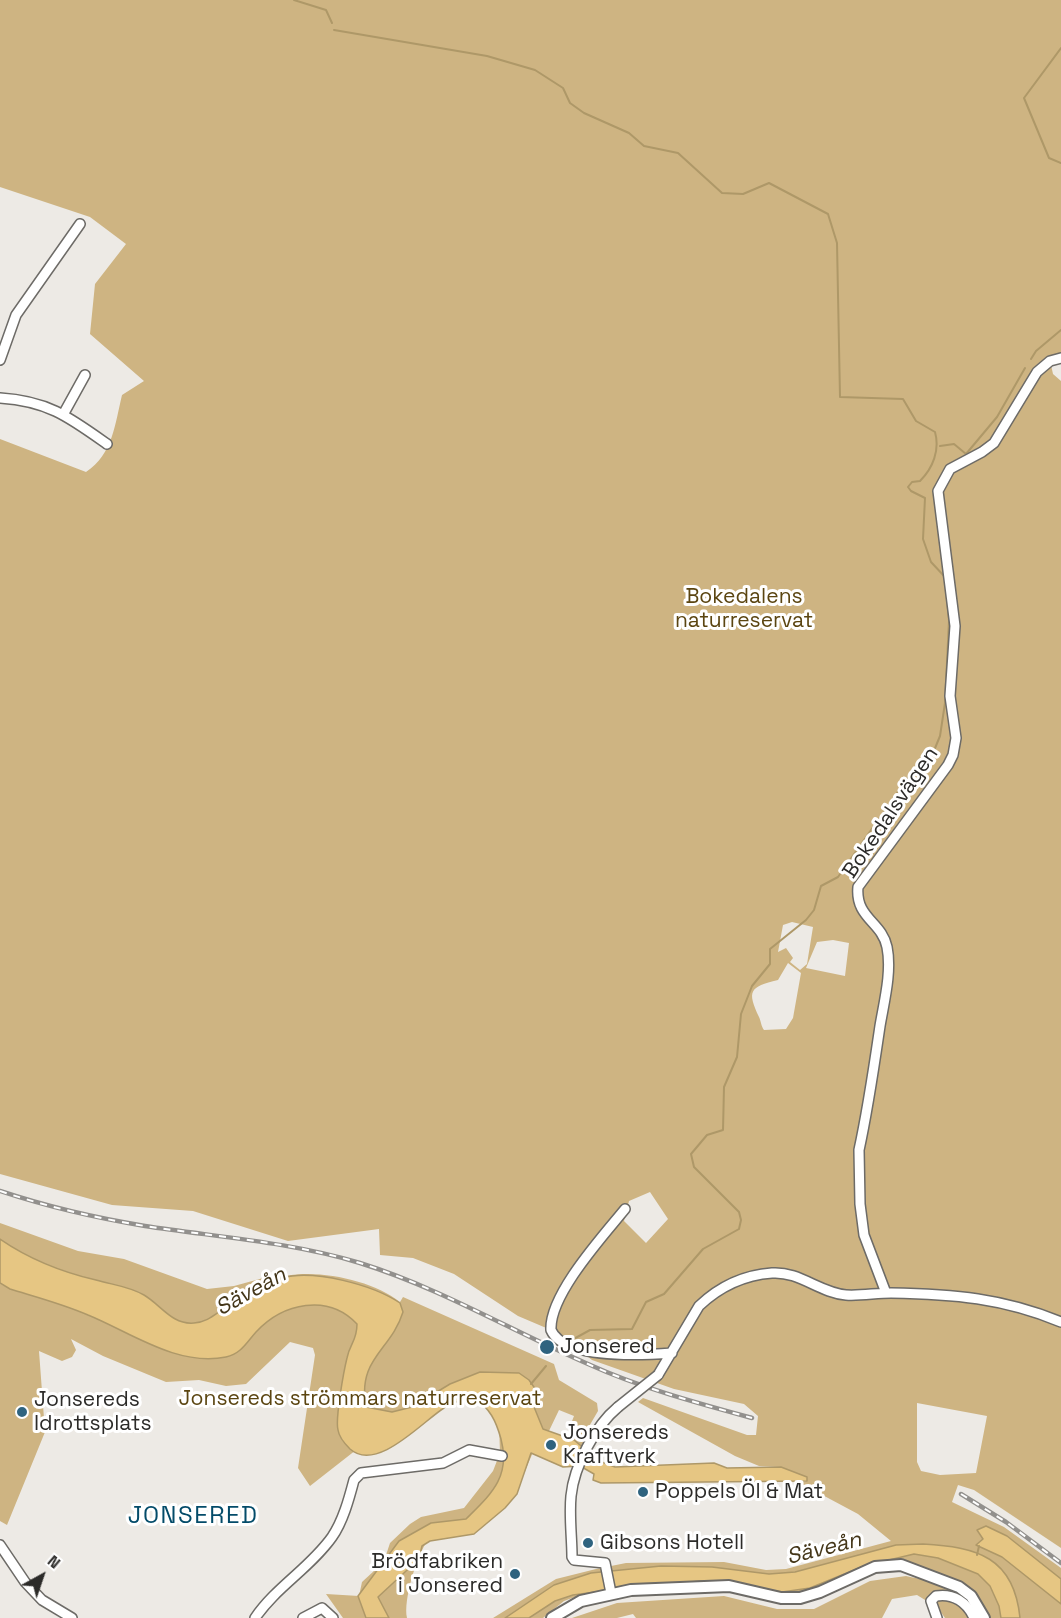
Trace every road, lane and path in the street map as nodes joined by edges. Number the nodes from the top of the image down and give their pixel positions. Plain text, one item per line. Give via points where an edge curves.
1 (80, 224) dead end
2 (1061, 357) edge
3 (0, 360) edge
4 (85, 375) dead end
5 (0, 398) edge
6 (64, 413) junction
7 (107, 444) dead end
8 (625, 1209) dead end
9 (886, 1293) junction
10 (1061, 1322) edge
11 (672, 1353) junction
12 (502, 1456) dead end
13 (0, 1545) edge
14 (611, 1592) junction
15 (72, 1618) edge
16 (255, 1618) edge
17 (303, 1618) edge
18 (333, 1618) edge
19 (552, 1618) edge
20 (937, 1618) edge
21 (974, 1618) edge
22 (984, 1618) edge

1 - 3 street via 16,315
2 - 9 street, Bokedalsvägen via 1037,372 994,442 959,462 940,483 938,506 955,626 950,696 955,746 948,765 858,887 861,909 881,934 888,958 885,998 859,1150 864,1235
4 - 6 street
5 - 6 street via 25,400
6 - 7 street
8 - 11 street via 567,1284 551,1330 563,1343 581,1349 623,1354
9 - 10 street via 984,1298
9 - 11 street via 846,1295 825,1291 783,1273 746,1278 718,1289 699,1306
11 - 14 street, bridge via 658,1375 602,1422 577,1472 571,1497 574,1560 605,1563
12 - 16 street via 469,1450 443,1463 361,1473 354,1480 333,1536
13 - 15 street via 42,1600
14 - 19 street via 570,1605
14 - 22 street via 729,1586 780,1598 800,1598 875,1568 901,1565 958,1587 971,1596
17 - 18 street via 322,1608
20 - 21 street via 932,1601 943,1595 961,1600

